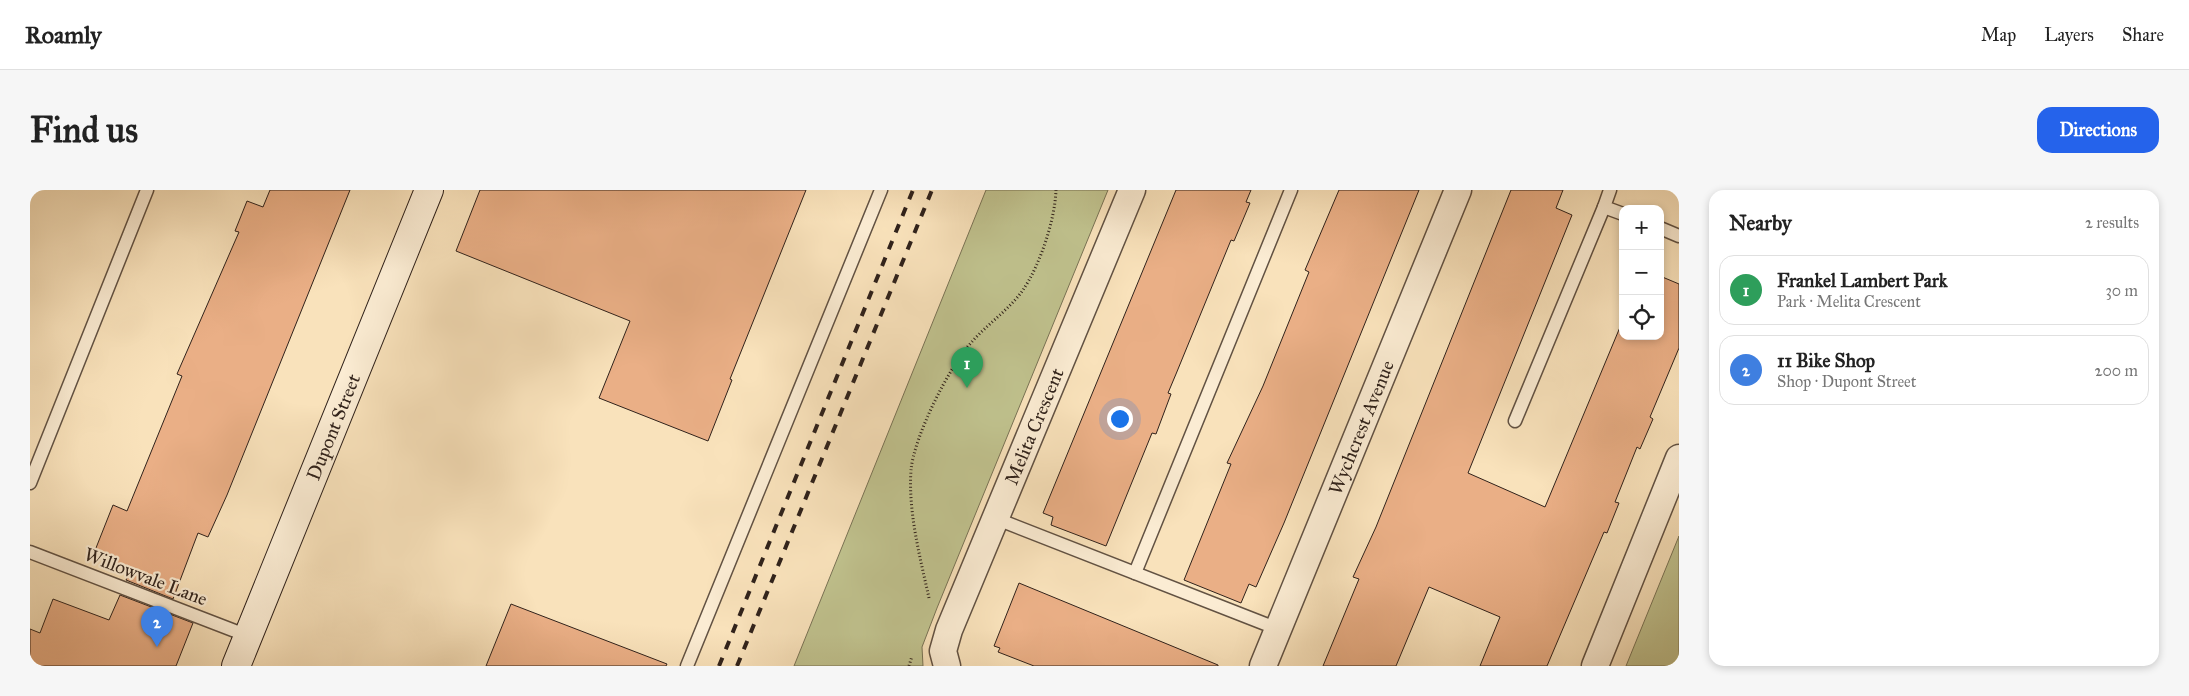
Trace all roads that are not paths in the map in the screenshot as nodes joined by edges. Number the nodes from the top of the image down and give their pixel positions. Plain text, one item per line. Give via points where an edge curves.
1 (147, 190) edge
2 (429, 190) edge
3 (881, 190) edge
4 (1132, 190) edge
5 (1291, 190) edge
6 (1458, 190) edge
7 (1610, 190) edge
8 (1604, 207) junction
9 (1619, 213) edge
10 (1664, 230) edge
11 (1679, 236) edge
12 (1515, 421) dead end
13 (1679, 458) edge
14 (30, 483) edge
15 (997, 519) junction
16 (30, 552) edge
17 (1135, 573) junction
18 (1278, 629) junction
19 (248, 636) junction
20 (236, 666) edge
21 (687, 666) edge
22 (947, 666) edge
23 (1263, 666) edge
24 (1595, 666) edge

1 - 14 lane
2 - 19 main road, Dupont Street
3 - 21 lane
4 - 15 street, Melita Crescent
5 - 17 lane
6 - 18 street, Wychcrest Avenue
7 - 8 lane
8 - 9 lane
8 - 12 lane
10 - 11 lane
13 - 24 street
15 - 17 lane
15 - 22 street, Melita Crescent via 949,630 944,650
16 - 19 lane, Willowvale Lane
17 - 18 lane
18 - 23 street, Wychcrest Avenue
19 - 20 main road, Dupont Street

